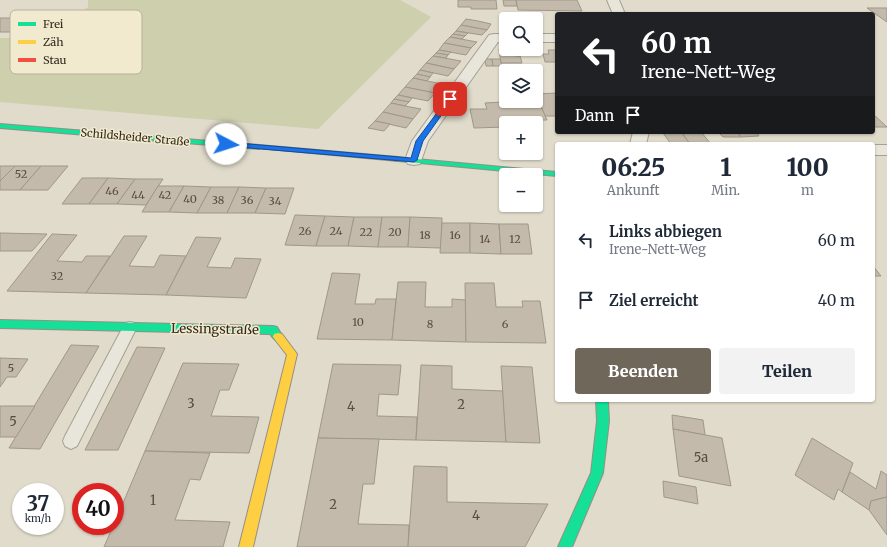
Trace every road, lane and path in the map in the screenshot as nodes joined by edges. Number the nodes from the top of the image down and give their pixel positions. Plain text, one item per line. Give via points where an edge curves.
1 (613, 0) edge
2 (619, 12) edge
3 (499, 38) edge
4 (543, 38) edge
5 (555, 38) edge
6 (0, 126) edge
7 (875, 150) edge
8 (887, 150) edge
9 (414, 160) junction
10 (555, 174) edge
11 (0, 324) edge
12 (130, 327) junction
13 (602, 402) edge
14 (71, 442) dead end
15 (246, 547) edge
16 (565, 547) edge

1 - 2 street
3 - 9 street via 494,38 420,141
4 - 5 street
6 - 9 street, Schildsheider Straße
7 - 8 street
9 - 10 street, Schildsheider Straße
11 - 12 street, Lessingstraße
12 - 14 lane
12 - 15 street, Lessingstraße via 273,330 292,354
13 - 16 street via 597,473

